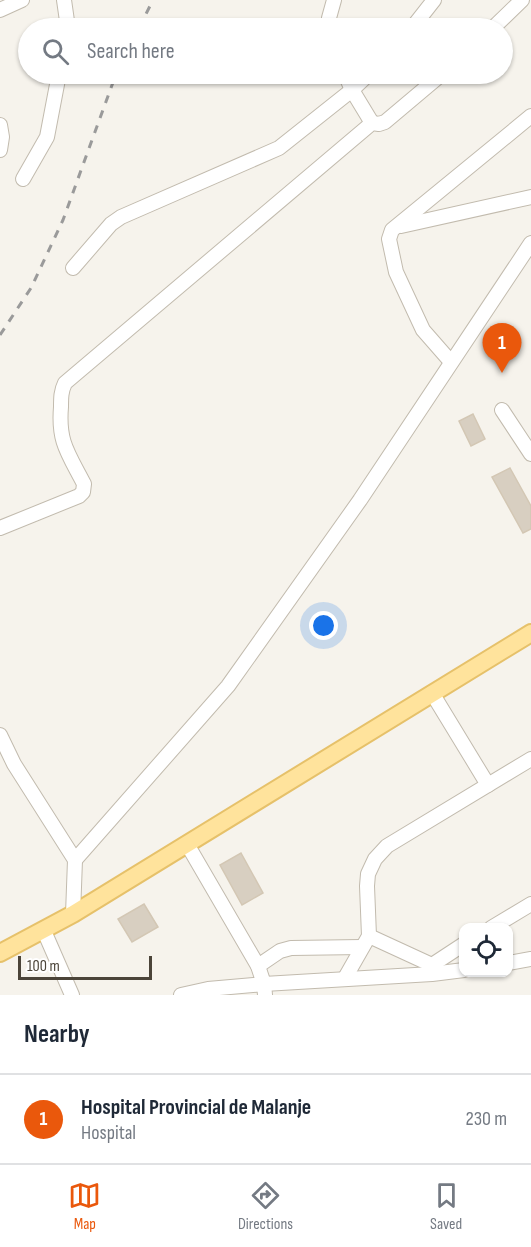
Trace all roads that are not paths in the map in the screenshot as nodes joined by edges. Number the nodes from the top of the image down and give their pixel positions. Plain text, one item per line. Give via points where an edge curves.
1 (22, 0) edge
2 (64, 0) edge
3 (334, 0) edge
4 (434, 0) edge
5 (522, 0) edge
6 (0, 10) edge
7 (67, 18) edge
8 (329, 18) edge
9 (420, 18) edge
10 (503, 18) edge
11 (57, 84) edge
12 (349, 84) edge
13 (358, 84) edge
14 (430, 84) edge
15 (352, 90) junction
16 (531, 116) edge
17 (372, 123) junction
18 (0, 125) edge
19 (0, 150) edge
20 (23, 179) dead end
21 (531, 197) edge
22 (398, 227) junction
23 (531, 243) edge
24 (73, 268) dead end
25 (451, 362) junction
26 (502, 410) dead end
27 (531, 454) edge
28 (0, 528) edge
29 (531, 633) edge
30 (432, 693) junction
31 (0, 735) edge
32 (531, 759) edge
33 (488, 785) junction
34 (187, 844) junction
35 (75, 860) junction
36 (531, 904) edge
37 (73, 914) junction
38 (498, 923) edge
39 (44, 931) junction
40 (365, 941) junction
41 (459, 947) edge
42 (0, 953) edge
43 (531, 959) edge
44 (513, 962) edge
45 (258, 966) junction
46 (459, 969) edge
47 (432, 970) junction
48 (345, 978) junction
49 (265, 989) edge
50 (72, 995) edge
51 (181, 995) edge

1 - 6 street
2 - 7 street
3 - 8 street
4 - 9 street
5 - 10 street
11 - 20 street via 47,137
12 - 15 street
13 - 15 street
14 - 17 street via 385,122
15 - 17 street
15 - 24 street via 279,148 121,217
16 - 22 street
17 - 28 street via 65,383 59,427 84,484 83,492
18 - 19 street
21 - 22 street
22 - 25 street via 388,239 396,272 423,330
23 - 25 street
25 - 35 street via 360,500 228,686
26 - 27 street
29 - 30 main road
30 - 33 street
30 - 34 main road
31 - 35 street
32 - 33 street
33 - 40 street via 387,846 375,859 368,874
34 - 37 main road
34 - 45 street
35 - 37 street
36 - 38 street
37 - 39 main road
39 - 42 main road
39 - 50 street
40 - 45 street via 291,948
40 - 47 street
40 - 48 street
41 - 47 street via 437,960
43 - 44 street
45 - 49 street
46 - 47 street
47 - 48 street
48 - 49 street
49 - 51 street via 208,989

